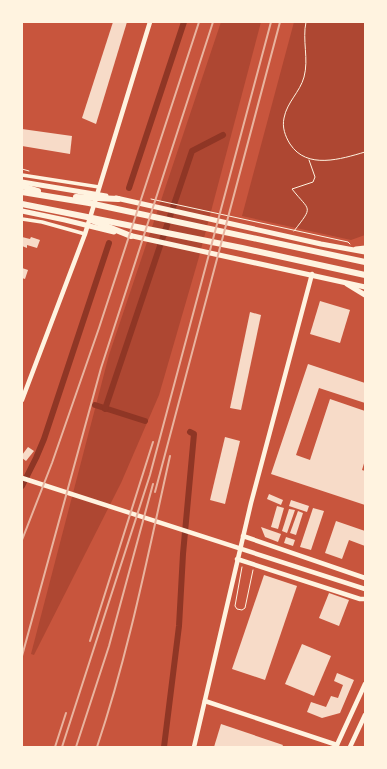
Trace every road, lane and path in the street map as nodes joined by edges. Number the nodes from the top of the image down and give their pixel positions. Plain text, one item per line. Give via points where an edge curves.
1 (150, 22) edge
2 (306, 22) edge
3 (363, 22) edge
4 (365, 24) edge
5 (365, 152) edge
6 (309, 160) junction
7 (22, 170) edge
8 (30, 171) dead end
9 (22, 175) edge
10 (22, 182) edge
11 (22, 186) edge
12 (99, 187) junction
13 (22, 192) edge
14 (54, 196) junction
15 (118, 199) junction
16 (152, 200) dead end
17 (22, 204) edge
18 (22, 208) edge
19 (51, 209) junction
20 (22, 211) edge
21 (75, 214) junction
22 (22, 219) edge
23 (294, 231) junction
24 (85, 234) junction
25 (131, 236) junction
26 (321, 244) junction
27 (365, 244) edge
28 (365, 248) edge
29 (354, 249) junction
30 (365, 252) edge
31 (365, 262) edge
32 (312, 274) junction
33 (365, 275) edge
34 (341, 281) junction
35 (365, 287) edge
36 (365, 295) edge
37 (22, 400) edge
38 (22, 478) edge
39 (243, 536) junction
40 (237, 559) junction
41 (254, 565) dead end
42 (242, 568) dead end
43 (365, 578) edge
44 (365, 589) edge
45 (365, 599) edge
46 (365, 684) edge
47 (205, 701) junction
48 (365, 714) edge
49 (336, 746) edge
50 (194, 747) edge
51 (350, 747) edge

1 - 12 street
2 - 6 path via 306,68 300,86 289,103 284,127 293,148
3 - 4 path
5 - 6 path via 323,161
6 - 23 path via 315,177 313,182 292,189 308,209
7 - 8 path
9 - 12 street
10 - 15 main road
11 - 14 highway
12 - 24 street
13 - 14 highway
14 - 15 highway
14 - 31 highway
15 - 26 main road
16 - 23 path
17 - 19 highway
18 - 19 highway
19 - 21 highway
20 - 25 main road
21 - 25 highway
21 - 33 highway
22 - 24 street
23 - 29 path via 348,242
24 - 37 street
25 - 32 main road
26 - 29 main road
26 - 30 main road
27 - 29 main road
28 - 29 main road
32 - 34 main road
32 - 39 street
34 - 35 main road
34 - 36 main road
38 - 44 street
39 - 40 street
39 - 43 street
40 - 45 street
40 - 47 street
41 - 42 path via 245,608 242,610 235,606
46 - 49 street
47 - 49 street
47 - 50 street
48 - 51 street

